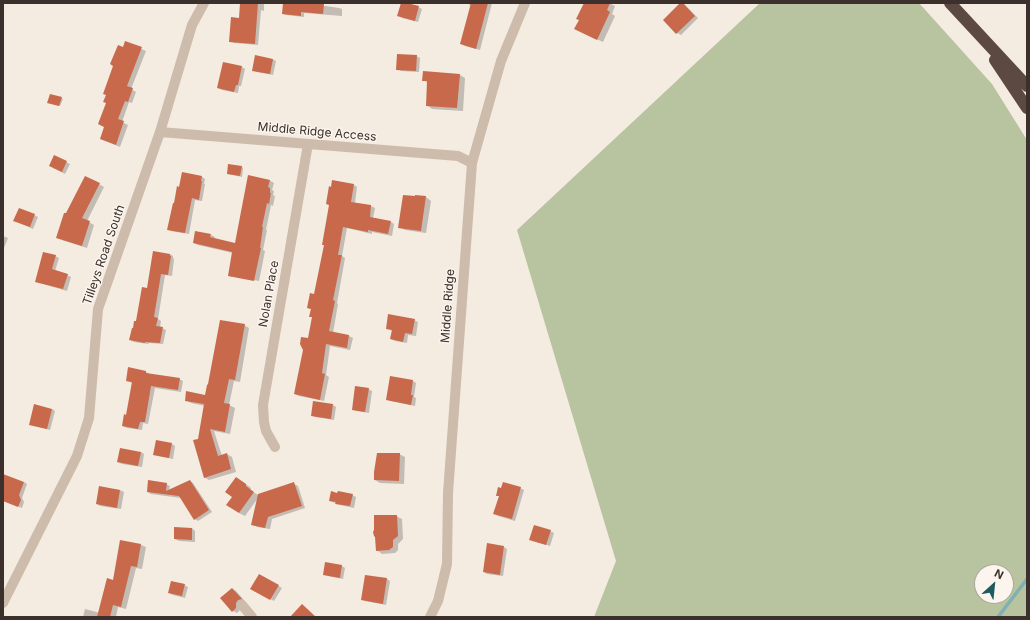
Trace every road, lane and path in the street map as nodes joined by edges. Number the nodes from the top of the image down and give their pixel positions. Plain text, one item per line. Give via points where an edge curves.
1 (204, 3) edge
2 (525, 3) edge
3 (950, 3) edge
4 (973, 28) junction
5 (1027, 86) edge
6 (1027, 108) edge
7 (160, 132) junction
8 (308, 144) junction
9 (472, 162) junction
10 (275, 447) dead end
11 (3, 603) edge
12 (242, 605) dead end
13 (252, 617) edge
14 (430, 617) edge

1 - 7 street, Tilleys Road South via 192,25
2 - 9 street, Middle Ridge via 501,61
3 - 4 highway
4 - 5 highway
4 - 6 highway
7 - 8 street, Middle Ridge Access
7 - 11 street, Tilleys Road South via 98,309 89,418 77,456
8 - 9 street, Middle Ridge Access via 458,156
8 - 10 street, Nolan Place via 263,405 266,431
9 - 14 street, Middle Ridge via 448,493 447,564 438,601
12 - 13 street

